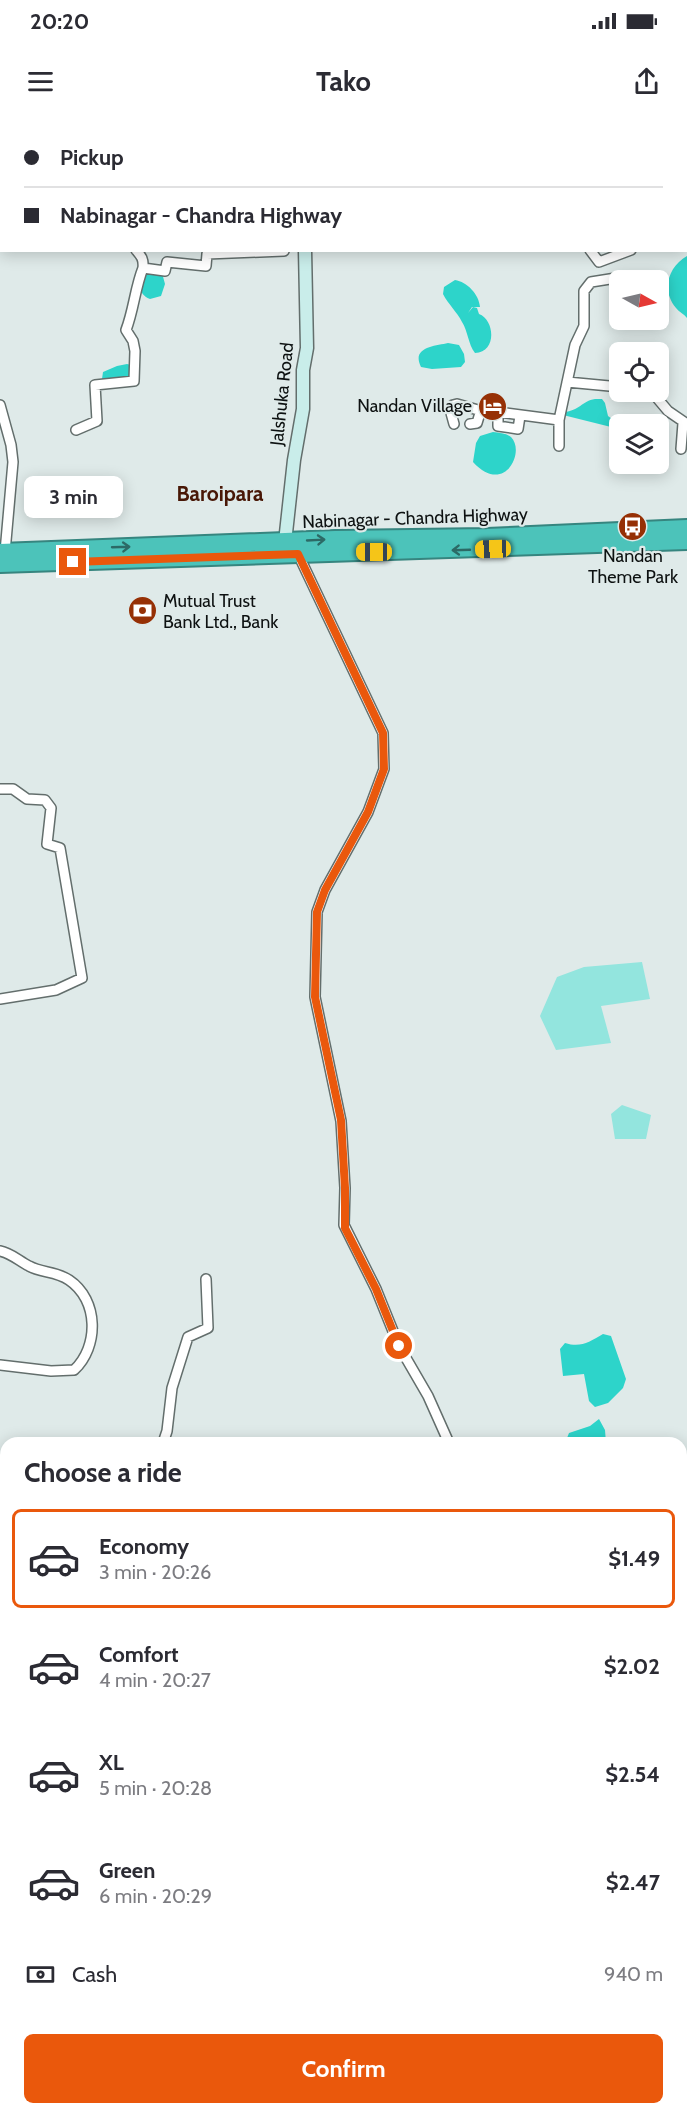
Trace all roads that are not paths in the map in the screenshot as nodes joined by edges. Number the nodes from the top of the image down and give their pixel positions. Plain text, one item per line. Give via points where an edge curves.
1 (189, 120) edge
2 (210, 120) edge
3 (136, 252) edge
4 (207, 252) edge
5 (305, 252) edge
6 (592, 252) edge
7 (626, 252) edge
8 (143, 268) junction
9 (609, 279) edge
10 (567, 382) junction
11 (609, 386) edge
12 (660, 402) edge
13 (0, 405) edge
14 (493, 411) junction
15 (520, 416) junction
16 (559, 420) junction
17 (685, 423) edge
18 (454, 424) dead end
19 (470, 424) dead end
20 (76, 430) dead end
21 (559, 446) dead end
22 (681, 449) dead end
23 (687, 528) edge
24 (650, 536) junction
25 (285, 542) junction
26 (687, 542) edge
27 (298, 554) junction
28 (2, 556) edge
29 (0, 789) edge
30 (0, 999) edge
31 (0, 1251) edge
32 (206, 1278) dead end
33 (0, 1365) edge
34 (165, 1437) edge
35 (446, 1437) edge

1 - 2 street
3 - 8 street via 144,262
4 - 8 street via 206,266 167,262 165,271
5 - 25 street, Jalshuka Road via 307,348 303,409
6 - 7 street via 599,262
8 - 20 street via 126,330 135,351 134,381 95,385 97,421
9 - 10 street via 591,282 584,291 584,326 575,345
10 - 11 street
10 - 16 street
12 - 17 street
13 - 28 street via 13,462
14 - 15 street
14 - 15 street via 498,426 518,429
14 - 18 street via 453,405
14 - 19 street
15 - 16 street
16 - 21 street
17 - 22 street
23 - 24 highway, Nabinagar - Chandra Highway
25 -> 24 highway, Nabinagar - Chandra Highway
24 - 26 highway, Nabinagar - Chandra Highway
24 -> 27 highway, Nabinagar - Chandra Highway via 458,550
28 -> 25 highway, Nabinagar - Chandra Highway
27 - 28 highway, Nabinagar - Chandra Highway
27 - 35 street via 383,733 384,769 368,812 317,912 315,997 341,1120 344,1224 399,1346
29 - 30 street via 13,789 27,799 45,800 51,808 47,844 60,848 82,978 56,990
31 - 33 street via 29,1267 70,1280 85,1297 94,1326 84,1361 74,1370
32 - 34 street via 208,1328 188,1337 172,1388

